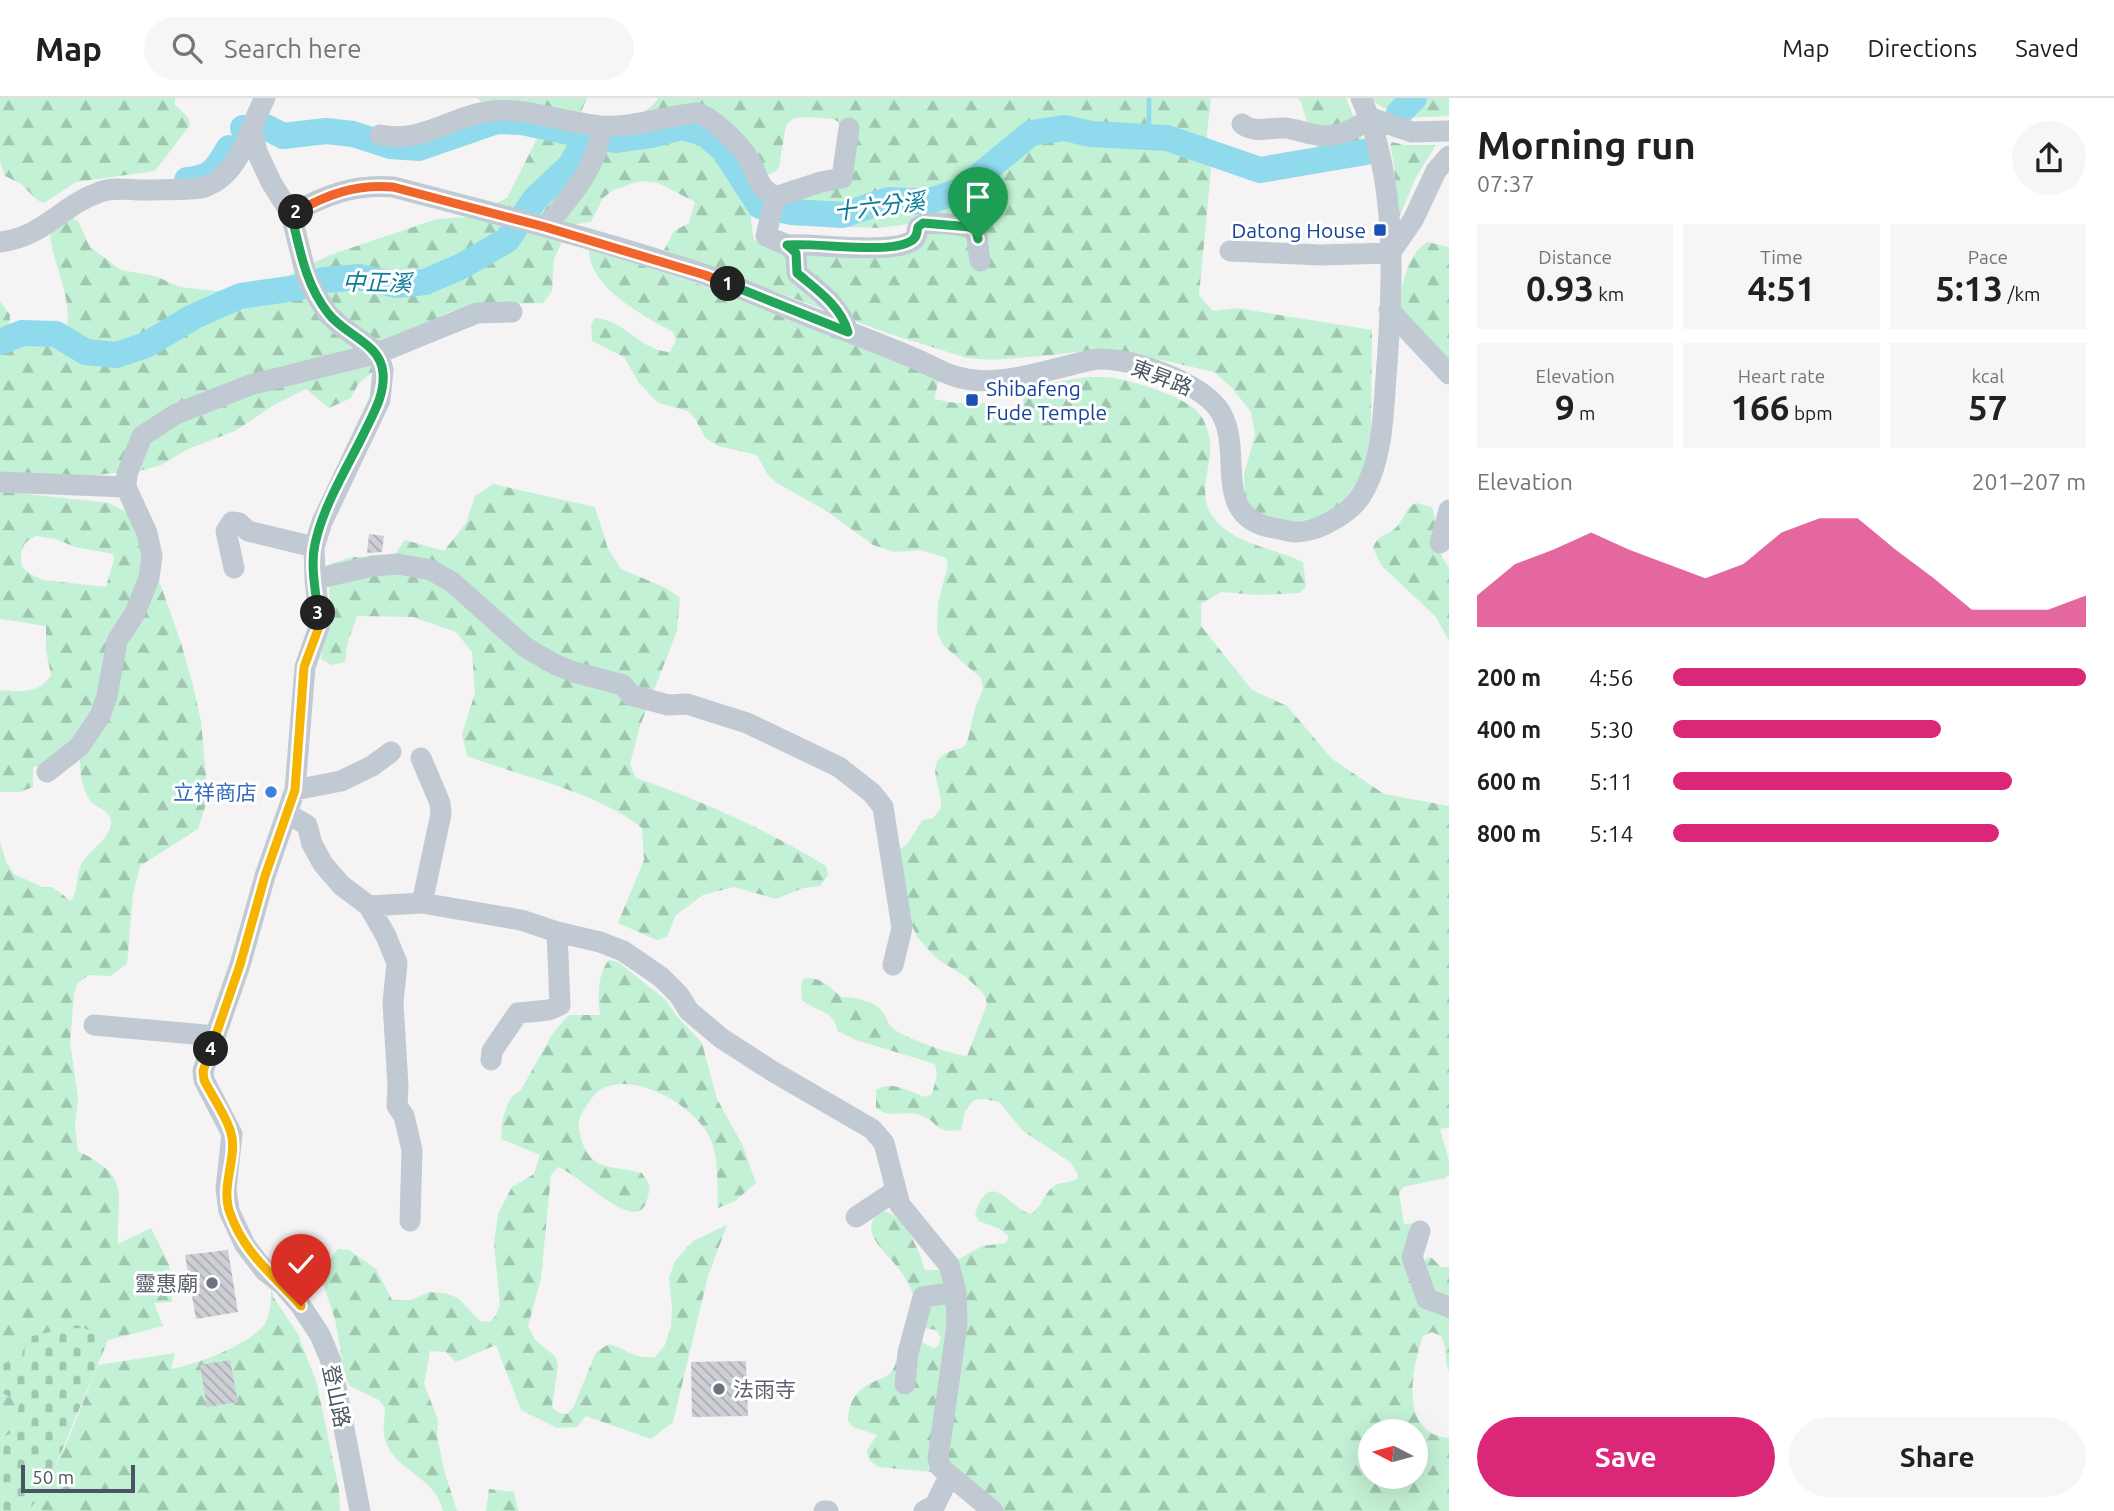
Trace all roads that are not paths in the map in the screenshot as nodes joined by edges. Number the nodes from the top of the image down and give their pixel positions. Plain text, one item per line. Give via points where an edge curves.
1 (1361, 98) edge
2 (259, 113) edge
3 (1371, 118) junction
4 (1242, 124) dead end
5 (601, 126) junction
6 (849, 128) dead end
7 (1449, 131) edge
8 (380, 135) dead end
9 (1449, 156) edge
10 (775, 197) junction
11 (291, 214) junction
12 (545, 227) junction
13 (0, 242) edge
14 (787, 245) junction
15 (1230, 251) dead end
16 (1390, 253) junction
17 (980, 261) dead end
18 (1389, 310) junction
19 (512, 312) dead end
20 (848, 332) junction
21 (378, 353) junction
22 (1449, 374) edge
23 (0, 482) edge
24 (126, 487) junction
25 (1449, 510) edge
26 (1440, 542) dead end
27 (314, 547) junction
28 (234, 568) dead end
29 (315, 579) junction
30 (391, 752) dead end
31 (421, 758) dead end
32 (47, 772) dead end
33 (295, 790) junction
34 (288, 814) junction
35 (422, 903) junction
36 (369, 906) junction
37 (558, 932) junction
38 (893, 965) dead end
39 (94, 1025) dead end
40 (216, 1036) junction
41 (491, 1060) dead end
42 (895, 1191) junction
43 (856, 1217) dead end
44 (410, 1222) dead end
45 (1420, 1231) dead end
46 (956, 1292) junction
47 (1449, 1307) edge
48 (905, 1384) dead end
49 (949, 1477) junction
50 (360, 1511) edge
51 (924, 1511) edge
52 (993, 1511) edge

1 - 3 street, 東昇路
2 - 11 street via 257,152
2 - 13 street via 233,165 206,187 104,190 40,230
3 - 4 street via 1340,134 1321,136 1286,128 1250,130
3 - 7 street via 1412,132
3 - 16 street, 東昇路 via 1387,190
5 - 8 street via 535,113 491,111 417,135
5 - 10 street via 697,113 706,116 749,159 762,189
5 - 12 street via 601,138 577,189
6 - 10 street via 842,178
9 - 16 street via 1436,170 1413,220
10 - 14 street via 766,236
11 - 12 street, 東昇路 via 349,188 370,185
11 - 21 street via 310,283 334,320
12 - 20 street, 東昇路 via 705,275
14 - 17 street via 899,245 912,241 923,223 970,227 976,231
14 - 20 street via 796,253 797,273 844,317
15 - 16 street
16 - 18 street, 東昇路
18 - 20 street, 東昇路 via 1379,455 1364,493 1346,514 1297,532 1264,527 1239,508 1222,414 1208,397 1189,385 1140,365 1100,359 1023,377 988,381 953,376
18 - 22 street
19 - 21 street via 477,313
21 - 24 street via 250,385 176,414 142,436
21 - 27 street, 登山路 via 383,370 380,400
23 - 24 street
24 - 32 street via 147,533 152,556 149,578 117,641 100,716 79,747
25 - 26 street
27 - 28 street via 248,531 232,522 226,531
27 - 29 street, 登山路
29 - 33 street, 登山路 via 320,624 304,667
29 - 38 street via 385,565 431,570 452,582 524,647 556,665 623,685 631,695 668,705 687,704 747,723 839,767 883,807 902,928
30 - 33 street via 341,781
31 - 35 street via 441,814
33 - 34 street, 登山路
34 - 36 street via 307,825 323,864 341,885
34 - 40 street, 登山路
35 - 36 street
35 - 37 street via 521,920
36 - 44 street via 397,963 393,1003 397,1106 412,1150
37 - 41 street via 560,1005 518,1013 492,1051
37 - 42 street via 623,951 661,977 689,1011 721,1038 872,1129 884,1143
39 - 40 street
40 - 50 street, 登山路 via 203,1071 232,1134 226,1189 229,1211 265,1271 283,1285 320,1335 331,1361
42 - 43 street
42 - 46 street via 900,1205 949,1265
45 - 47 street via 1412,1257 1427,1299
46 - 48 street via 923,1297
46 - 49 street via 957,1325 937,1458
49 - 51 street via 935,1506
49 - 52 street

